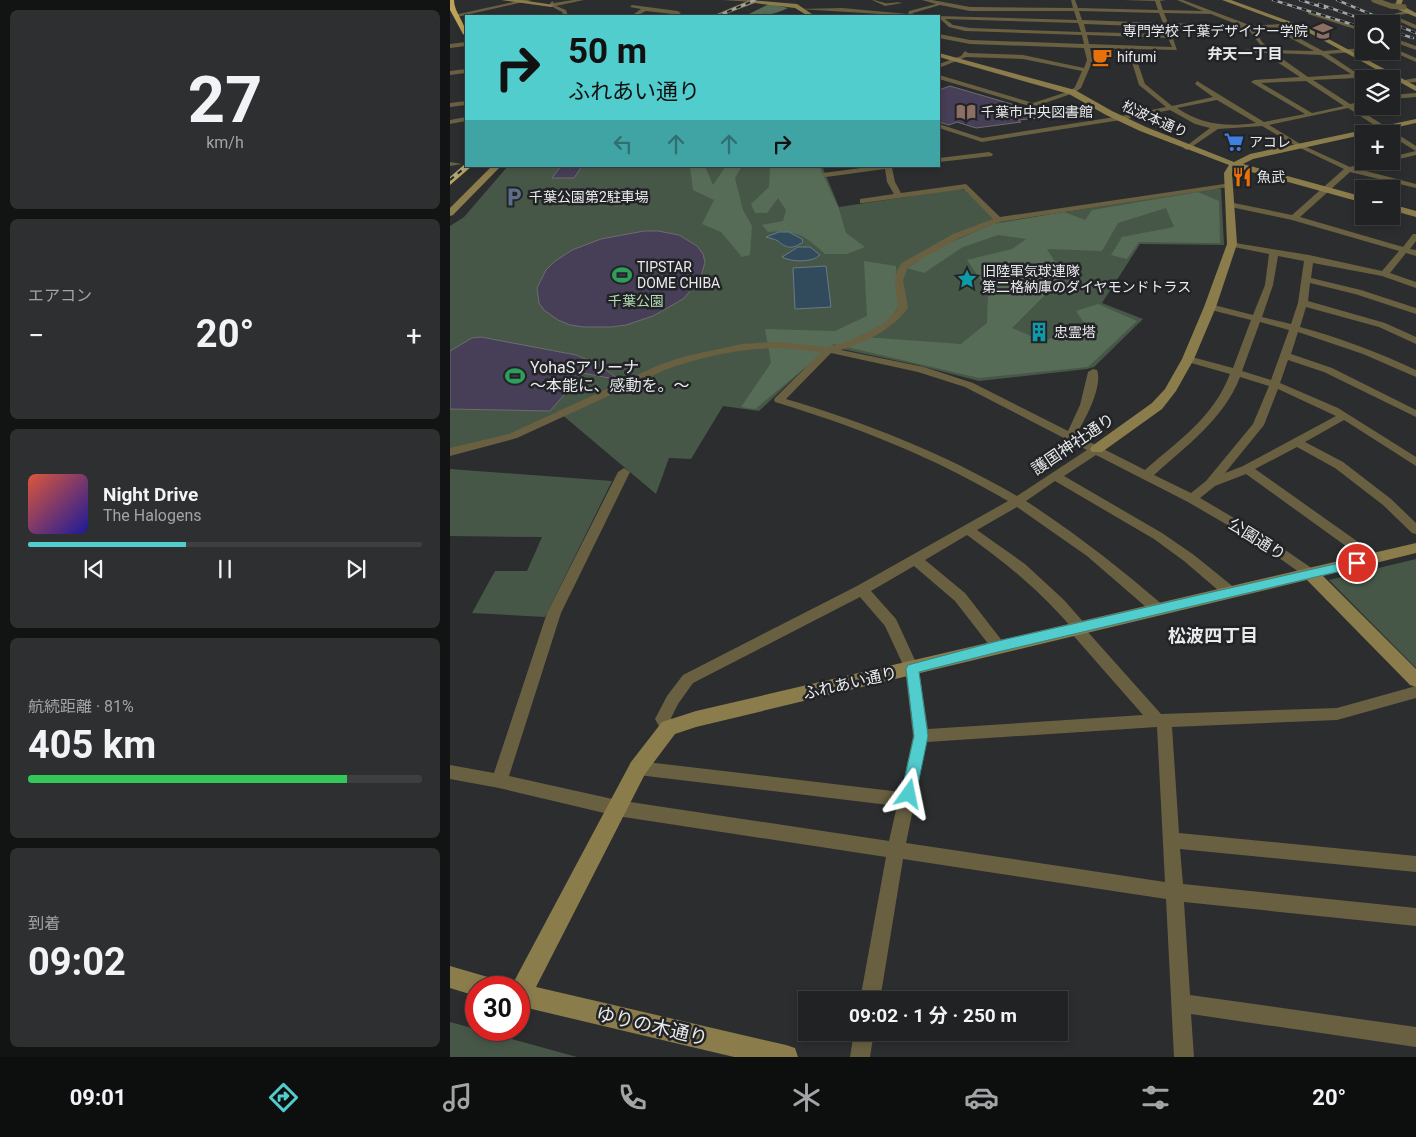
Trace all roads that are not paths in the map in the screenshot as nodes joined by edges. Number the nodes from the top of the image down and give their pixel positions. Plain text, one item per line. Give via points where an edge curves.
1 (451, 0) edge
2 (504, 0) edge
3 (530, 0) edge
4 (582, 0) edge
5 (724, 0) edge
6 (755, 0) edge
7 (874, 0) edge
8 (924, 0) edge
9 (987, 0) edge
10 (1074, 0) edge
11 (1125, 0) edge
12 (1164, 0) edge
13 (1179, 0) edge
14 (1225, 0) edge
15 (1374, 0) edge
16 (1400, 0) edge
17 (803, 1) edge
18 (1156, 1) edge
19 (519, 2) junction
20 (552, 2) edge
21 (900, 3) dead end
22 (787, 4) junction
23 (893, 4) junction
24 (918, 4) dead end
25 (942, 4) junction
26 (632, 6) dead end
27 (906, 6) junction
28 (645, 9) junction
29 (983, 9) junction
30 (839, 10) junction
31 (916, 10) junction
32 (1077, 10) junction
33 (1106, 10) junction
34 (1406, 10) junction
35 (1160, 11) junction
36 (865, 12) junction
37 (807, 13) edge
38 (1215, 13) junction
39 (1310, 13) dead end
40 (566, 15) edge
41 (635, 15) edge
42 (673, 15) edge
43 (718, 15) edge
44 (836, 15) edge
45 (859, 15) edge
46 (899, 15) edge
47 (910, 15) edge
48 (1416, 15) edge
49 (452, 17) edge
50 (940, 17) edge
51 (1108, 17) dead end
52 (978, 18) junction
53 (1334, 21) junction
54 (1081, 22) junction
55 (1293, 24) junction
56 (1165, 25) junction
57 (1273, 27) junction
58 (1355, 27) edge
59 (1416, 27) edge
60 (1251, 28) junction
61 (974, 30) junction
62 (465, 33) edge
63 (1084, 33) junction
64 (1355, 33) edge
65 (940, 36) edge
66 (1170, 36) junction
67 (970, 42) junction
68 (465, 43) edge
69 (1400, 43) edge
70 (465, 45) edge
71 (450, 46) edge
72 (1088, 46) junction
73 (1130, 48) junction
74 (1416, 48) edge
75 (1245, 51) dead end
76 (1349, 51) junction
77 (1355, 51) edge
78 (1268, 52) junction
79 (1400, 52) edge
80 (1322, 53) junction
81 (940, 55) edge
82 (965, 55) junction
83 (956, 60) junction
84 (1416, 60) edge
85 (940, 66) edge
86 (1085, 70) junction
87 (1382, 70) edge
88 (465, 71) edge
89 (450, 73) edge
90 (1355, 75) edge
91 (940, 77) edge
92 (1355, 77) edge
93 (1308, 79) junction
94 (1416, 80) edge
95 (1402, 81) joint
96 (1197, 83) dead end
97 (1416, 89) edge
98 (1072, 92) junction
99 (1416, 95) edge
100 (1400, 96) edge
101 (1218, 98) junction
102 (465, 103) edge
103 (450, 105) edge
104 (1355, 105) edge
105 (1349, 106) junction
106 (1171, 108) junction
107 (1309, 114) junction
108 (1121, 118) junction
109 (465, 119) edge
110 (1416, 121) edge
111 (450, 122) edge
112 (1263, 124) junction
113 (1379, 125) edge
114 (1398, 125) edge
115 (940, 126) edge
116 (1216, 127) junction
117 (1355, 134) edge
118 (1400, 138) edge
119 (982, 140) junction
120 (1300, 146) junction
121 (1187, 148) junction
122 (1416, 149) edge
123 (1416, 153) edge
124 (1400, 157) edge
125 (940, 160) edge
126 (454, 164) edge
127 (1234, 165) junction
128 (467, 167) edge
129 (496, 167) edge
130 (890, 167) edge
131 (1355, 168) edge
132 (846, 169) edge
133 (1349, 169) junction
134 (450, 171) edge
135 (826, 175) dead end
136 (450, 182) edge
137 (1228, 185) junction
138 (1416, 186) edge
139 (1326, 189) junction
140 (899, 196) junction
141 (1355, 197) edge
142 (863, 201) dead end
143 (1229, 204) junction
144 (1400, 210) edge
145 (450, 213) edge
146 (1416, 214) edge
147 (1294, 218) junction
148 (998, 220) junction
149 (1416, 236) edge
150 (1232, 244) junction
151 (1405, 249) junction
152 (1274, 252) junction
153 (1416, 252) edge
154 (1309, 258) junction
155 (1384, 274) junction
156 (1306, 280) junction
157 (1416, 285) edge
158 (1302, 303) junction
159 (1210, 307) junction
160 (1416, 311) edge
161 (1256, 318) junction
162 (1294, 327) junction
163 (1416, 341) edge
164 (829, 350) junction
165 (1285, 355) junction
166 (1188, 359) junction
167 (1413, 369) edge
168 (1092, 372) dead end
169 (1236, 372) junction
170 (1275, 384) junction
171 (1416, 414) edge
172 (1344, 416) junction
173 (1070, 436) junction
174 (1297, 442) junction
175 (1097, 449) junction
176 (450, 452) edge
177 (1416, 462) edge
178 (1247, 469) junction
179 (624, 472) dead end
180 (1146, 475) junction
181 (1055, 476) junction
182 (1210, 484) junction
183 (1192, 499) junction
184 (1018, 501) junction
185 (969, 530) junction
186 (1416, 530) edge
187 (1416, 548) edge
188 (1373, 559) junction
189 (916, 560) junction
190 (1311, 574) junction
191 (862, 590) junction
192 (1231, 593) junction
193 (1158, 610) junction
194 (1079, 629) junction
195 (998, 646) junction
196 (912, 669) junction
197 (1416, 680) edge
198 (1416, 692) edge
199 (1160, 721) junction
200 (668, 728) junction
201 (921, 736) junction
202 (638, 768) junction
203 (450, 772) edge
204 (499, 781) junction
205 (907, 800) junction
206 (617, 808) junction
207 (1171, 840) junction
208 (896, 850) junction
209 (1416, 864) edge
210 (1174, 892) junction
211 (1416, 917) edge
212 (530, 976) edge
213 (450, 977) edge
214 (465, 981) edge
215 (872, 991) edge
216 (530, 997) edge
217 (1181, 1003) junction
218 (1416, 1037) edge
219 (863, 1041) edge
220 (786, 1057) edge
221 (860, 1057) edge
222 (1184, 1057) edge

1 - 49 highway
2 - 19 street
3 - 19 street
4 - 20 street
5 - 6 street
6 - 22 street
6 - 43 street
7 - 23 street
8 - 25 street
9 - 29 street
10 - 32 street
11 - 18 street
12 - 18 street
13 - 38 street
14 - 55 street
15 - 34 street, bridge
16 - 34 street via 1399,7
17 - 22 street
18 - 35 street
19 - 20 street
19 - 49 street
20 - 40 street
21 - 23 street
22 - 37 street
23 - 27 street
24 - 27 street
25 - 29 street
25 - 31 street
26 - 28 street
27 - 31 street
28 - 41 street
28 - 42 street via 678,13
29 - 32 street
29 - 52 street
30 - 36 street
30 - 37 street
30 - 44 street
31 - 47 street
32 - 33 street
32 - 54 street
33 - 35 street
33 - 51 street
34 - 48 street
34 - 59 street via 1390,16
35 - 38 street
35 - 56 street
36 - 45 street
36 - 46 street
38 - 60 street
39 - 53 street
49 - 62 highway
49 - 68 highway
50 - 52 street
50 - 61 street via 951,26
52 - 54 street
52 - 61 street
53 - 58 street
53 - 64 street via 1330,21
54 - 56 street
54 - 63 street
55 - 57 street
55 - 76 street
56 - 60 street
56 - 66 street
57 - 60 street
57 - 80 street
60 - 78 street
61 - 63 street
61 - 67 street
63 - 66 street
63 - 72 street
65 - 67 street
66 - 73 street via 1175,49
67 - 72 street
67 - 82 street
69 - 74 street
70 - 71 street
72 - 73 street
72 - 86 street via 1090,60
73 - 106 street via 1142,85
75 - 78 street
76 - 77 street
76 - 80 street
76 - 87 street
78 - 80 street
78 - 93 street
79 - 84 street
80 - 90 street
81 - 83 street, 松波本通り
82 - 83 street
82 - 86 street via 1023,57
83 - 85 street
83 - 98 street, 松波本通り
86 - 98 street via 1078,88
88 - 89 street
91 - 98 street via 1033,105
92 - 93 street
93 - 105 street
93 - 107 street via 1256,81 1254,84
94 - 95 street
95 - 97 street
96 - 101 street
98 - 108 street, 松波本通り
99 - 100 street
101 - 106 street
101 - 112 street
102 - 103 street
104 - 105 street
105 - 107 street
105 - 113 street
106 - 108 street
106 - 116 street
107 - 112 street
108 - 119 street
108 - 121 street, 松波本通り
109 - 111 street
110 - 114 street
112 - 116 street
112 - 120 street
115 - 119 street
116 - 121 street
117 - 120 street
118 - 122 street
119 - 125 street via 981,145 989,154
120 - 127 street
120 - 133 street
121 - 127 street, 松波本通り
123 - 124 street
126 - 134 highway
127 - 137 street, 護国神社通り via 1229,170
127 - 139 street, 松波本通り
128 - 136 highway
129 - 145 street
130 - 132 street
130 - 140 street via 891,182
131 - 133 street
132 - 135 street
133 - 138 street
133 - 139 street
137 - 143 street, 護国神社通り
137 - 148 street
139 - 141 street, 松波本通り
139 - 147 street
140 - 142 street
140 - 148 street via 966,186
143 - 147 street
143 - 150 street, 護国神社通り
144 - 146 street
147 - 151 street
148 - 164 street via 956,236 905,265 898,278 903,308 898,316 876,333
149 - 151 street
150 - 152 street
150 - 159 street, 護国神社通り
151 - 153 street
151 - 155 street
152 - 154 street
152 - 161 street via 1269,285
154 - 155 street
154 - 156 street
155 - 157 street
156 - 158 street
156 - 160 street via 1358,292
158 - 162 street
158 - 163 street via 1382,325
159 - 161 street
159 - 166 street, 護国神社通り
161 - 162 street
161 - 169 street
162 - 165 street
162 - 167 street
164 - 173 street, 公園通り via 920,369 970,385
164 - 176 street, 公園通り via 776,345 742,347 699,356 663,367 513,436
164 - 184 street via 779,400 895,440
165 - 170 street
165 - 171 street via 1328,370
166 - 169 street
166 - 175 street, 護国神社通り via 1170,391 1157,406
168 - 173 street via 1092,386 1084,413
169 - 170 street
169 - 180 street via 1228,394 1209,420
170 - 172 street
170 - 182 street via 1258,425
172 - 174 street
172 - 177 street
173 - 175 street, 公園通り
174 - 178 street
174 - 186 street via 1339,465 1387,502
175 - 180 street, 公園通り
175 - 181 street, 護国神社通り
178 - 182 street
178 - 188 street
179 - 204 street via 554,613
180 - 183 street, 公園通り
181 - 184 street, 護国神社通り
181 - 192 street via 1158,536
182 - 183 street
183 - 190 street, 公園通り via 1259,538
184 - 185 street, 護国神社通り
184 - 193 street via 1084,545 1122,575
185 - 189 street, 護国神社通り
185 - 194 street via 1020,567 1059,604
187 - 188 street, ふれあい通り
188 - 190 street, ふれあい通り
189 - 191 street, 護国神社通り
189 - 195 street via 960,597
190 - 192 street, ふれあい通り
190 - 197 street, 公園通り
191 - 196 street via 890,623
191 - 200 street, 護国神社通り via 688,679 663,719
192 - 193 street, ふれあい通り
193 - 194 street, ふれあい通り
194 - 195 street, ふれあい通り
194 - 199 street
195 - 196 street, ふれあい通り
196 - 200 street, ふれあい通り
196 - 201 street
198 - 199 street via 1337,714
199 - 201 street
199 - 207 street
200 - 202 street
201 - 205 street
202 - 205 street
202 - 206 street
203 - 204 street
204 - 206 street
205 - 208 street
206 - 208 street
206 - 212 street
207 - 209 street
207 - 210 street
208 - 210 street
208 - 215 street
210 - 211 street
210 - 217 street
213 - 214 street
216 - 220 street, ゆりの木通り
217 - 218 street
217 - 222 street
219 - 221 street

